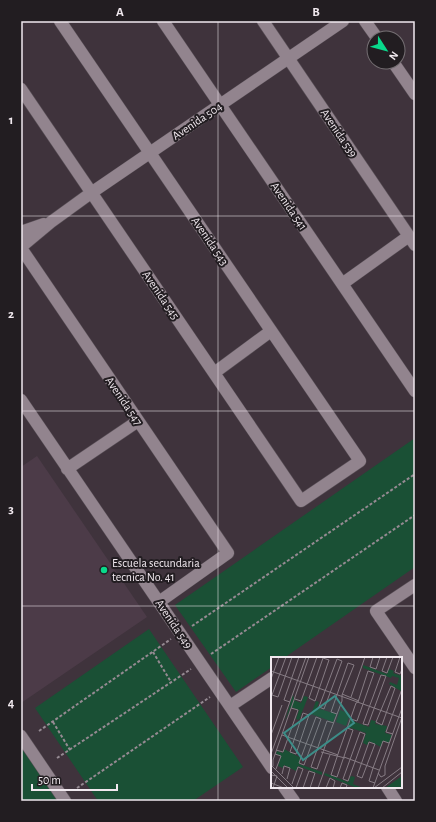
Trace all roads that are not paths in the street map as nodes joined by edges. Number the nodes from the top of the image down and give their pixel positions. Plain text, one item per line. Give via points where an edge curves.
1 (60, 21) edge
2 (163, 21) edge
3 (263, 21) edge
4 (343, 21) edge
5 (365, 21) edge
6 (371, 30) edge
7 (288, 59) junction
8 (398, 70) edge
9 (21, 89) edge
10 (415, 94) edge
11 (221, 105) junction
12 (150, 153) junction
13 (91, 193) junction
14 (51, 222) junction
15 (21, 232) edge
16 (412, 240) edge
17 (21, 248) edge
18 (342, 284) junction
19 (271, 331) junction
20 (214, 373) junction
21 (415, 391) edge
22 (21, 400) edge
23 (138, 421) junction
24 (67, 469) junction
25 (301, 501) joint
26 (415, 585) edge
27 (159, 602) junction
28 (415, 668) edge
29 (271, 679) edge
30 (230, 706) junction
31 (21, 736) edge
32 (271, 767) edge
33 (285, 788) edge
34 (388, 788) edge
35 (65, 801) edge
36 (294, 801) edge
37 (396, 801) edge

1 - 12 street, Avenida 543
2 - 11 street, Avenida 541
3 - 7 street, Avenida 539
4 - 7 street, Avenida 504
5 - 6 street
7 - 11 street, Avenida 504
7 - 16 street, Avenida 539
8 - 10 street
9 - 13 street, Avenida 545
11 - 12 street, Avenida 504
11 - 18 street, Avenida 541
12 - 13 street, Avenida 504
12 - 19 street, Avenida 543
13 - 14 street, Avenida 504
13 - 20 street, Avenida 545
14 - 15 street, Avenida 504
14 - 17 street, Avenida 504
16 - 18 street
17 - 23 street, Avenida 547
18 - 21 street, Avenida 541
19 - 20 street
19 - 25 street, Avenida 543 via 360,461
20 - 25 street, Avenida 545
22 - 24 street, Avenida 549
23 - 24 street
23 - 27 street, Avenida 547 via 228,553
24 - 27 street, Avenida 549
26 - 28 street via 376,611
27 - 30 street, Avenida 549
29 - 30 street
30 - 32 street, Avenida 549
31 - 35 street
33 - 36 street
34 - 37 street

